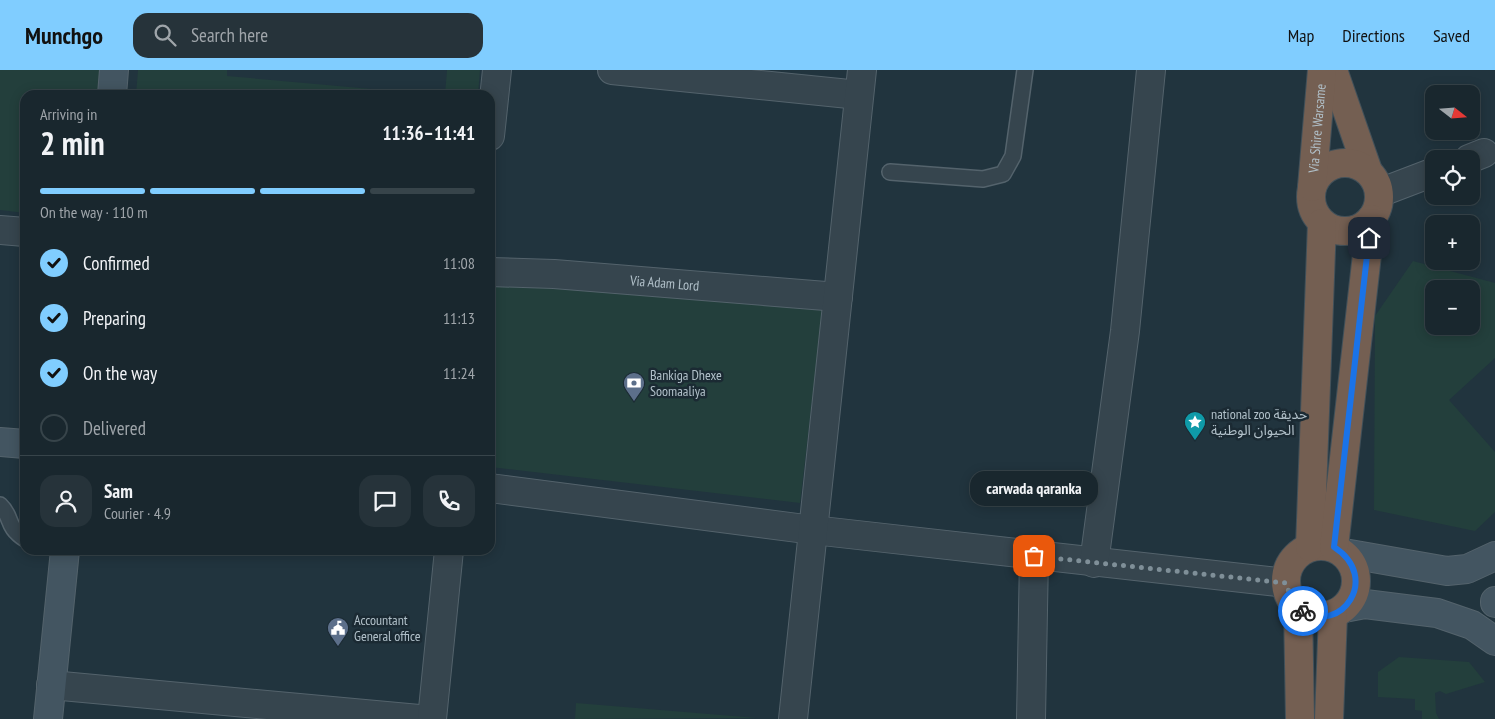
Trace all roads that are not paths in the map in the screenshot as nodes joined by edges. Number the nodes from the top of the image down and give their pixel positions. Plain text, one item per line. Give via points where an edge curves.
1 (114, 70) edge
2 (497, 70) edge
3 (612, 70) edge
4 (1025, 70) edge
5 (1151, 70) edge
6 (1322, 70) edge
7 (1333, 70) edge
8 (860, 83) edge
9 (112, 90) edge
10 (495, 90) edge
11 (890, 172) dead end
12 (1425, 173) edge
13 (1373, 182) junction
14 (1312, 187) junction
15 (1371, 219) junction
16 (1322, 223) junction
17 (0, 230) edge
18 (20, 232) edge
19 (495, 272) edge
20 (838, 297) junction
21 (0, 442) edge
22 (20, 444) edge
23 (495, 489) edge
24 (0, 505) edge
25 (813, 530) junction
26 (20, 536) edge
27 (1329, 549) junction
28 (62, 555) edge
29 (448, 555) edge
30 (1034, 556) junction
31 (1495, 556) edge
32 (1094, 562) junction
33 (1286, 583) junction
34 (1298, 608) junction
35 (1339, 611) junction
36 (1495, 641) edge
37 (51, 685) junction
38 (48, 719) edge
39 (419, 719) edge
40 (432, 719) edge
41 (793, 719) edge
42 (1031, 719) edge
43 (1300, 719) edge
44 (1329, 719) edge

1 - 9 main road
2 - 10 street
3 - 8 street
4 - 11 lane via 1013,156 1003,174 983,179
5 - 32 street via 1125,331
6 - 14 highway, Via Shire Warsame
7 - 13 highway, Via Shire Warsame
8 - 20 street
12 - 13 street
13 - 14 highway via 1347,162 1321,172
13 - 15 highway via 1379,203
14 - 16 highway via 1312,206
15 - 16 highway via 1363,226 1342,231
15 - 27 highway
16 - 27 highway
17 - 18 street
19 - 20 street, Via Adam Lord
20 - 25 street
21 - 22 main road
23 - 25 street
24 - 26 lane via 12,531
25 - 30 street
25 - 41 street
27 - 31 main road via 1447,571 1467,570
27 - 33 highway via 1300,552 1287,571
27 - 35 highway via 1351,561 1357,580 1355,591
28 - 37 main road
29 - 40 street
30 - 32 street
30 - 42 street
32 - 33 street
33 - 34 highway
34 - 35 highway via 1315,616
34 - 43 highway
35 - 36 main road via 1365,604 1438,613 1472,625
35 - 44 highway
37 - 38 main road
37 - 39 street

